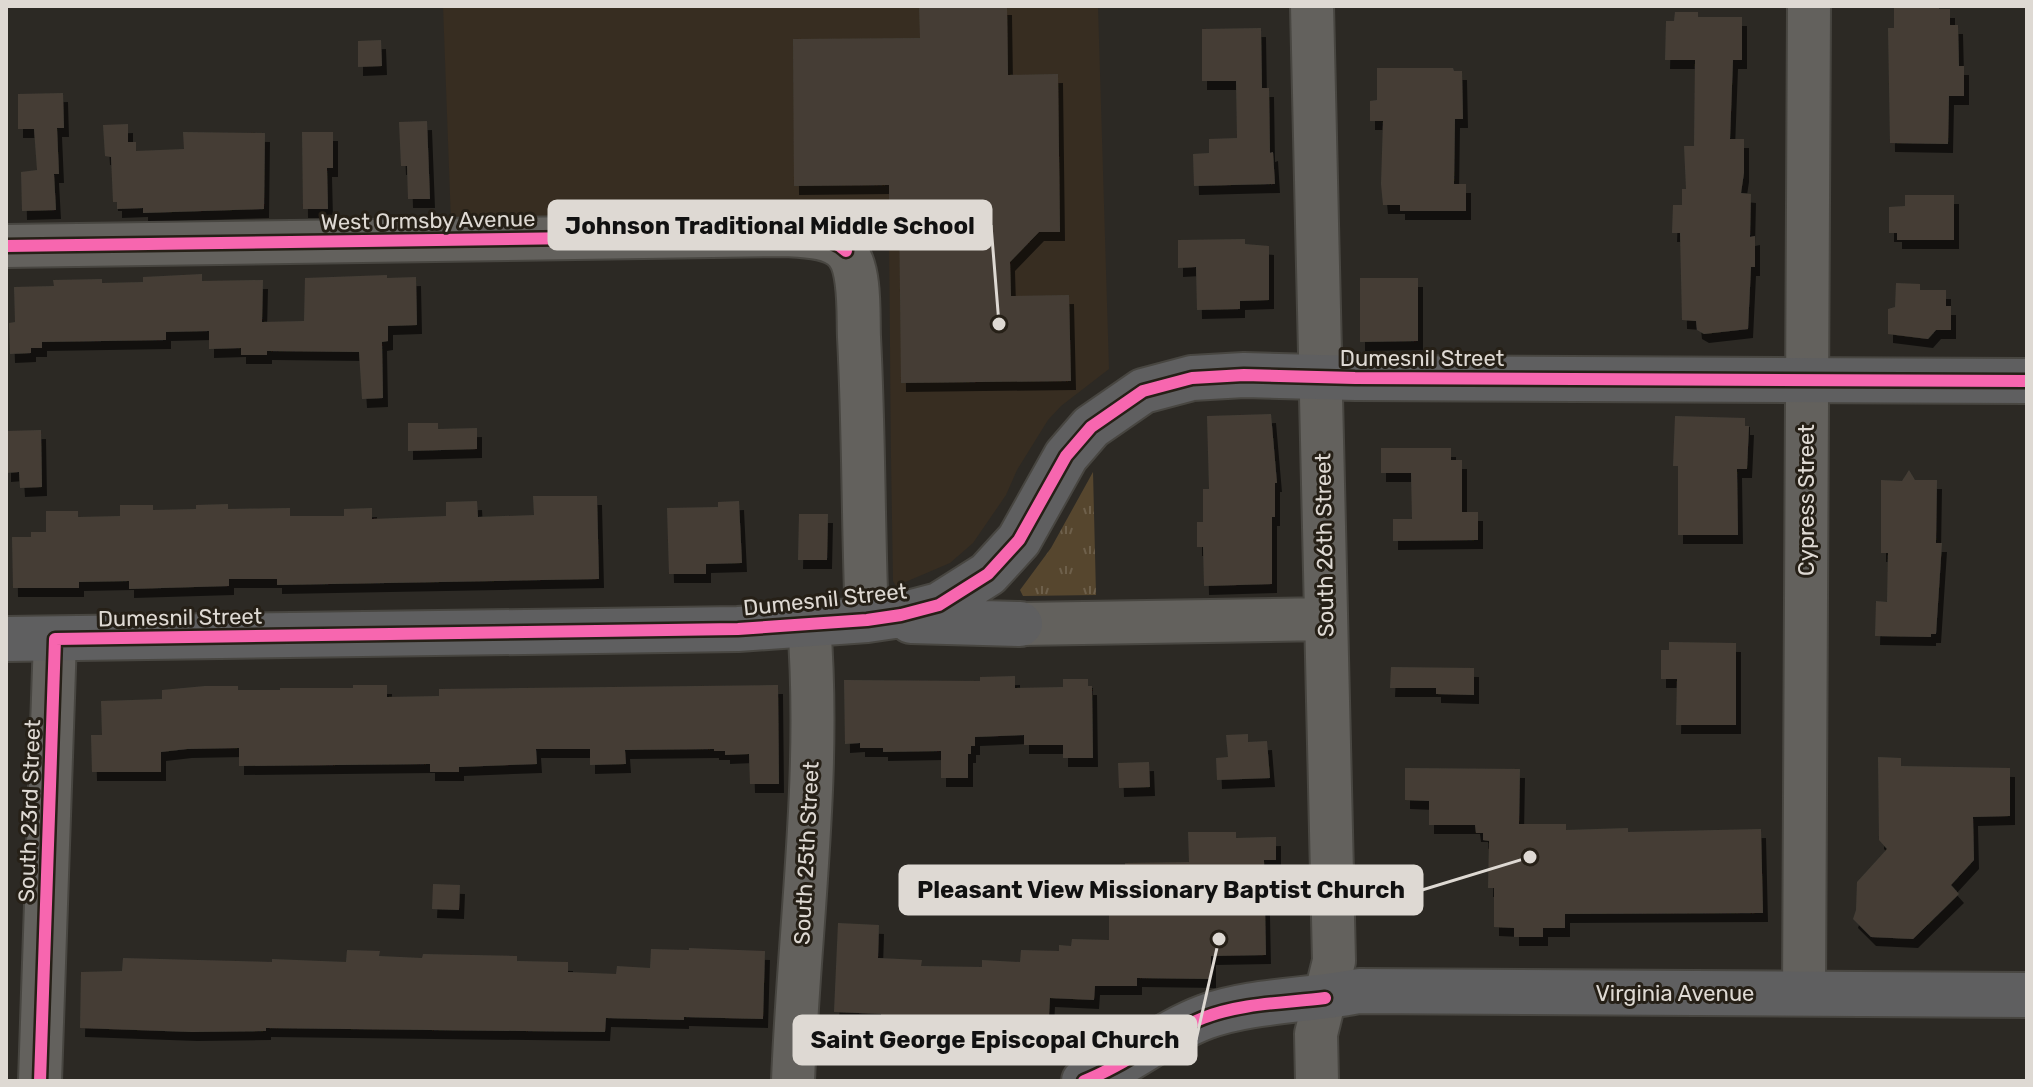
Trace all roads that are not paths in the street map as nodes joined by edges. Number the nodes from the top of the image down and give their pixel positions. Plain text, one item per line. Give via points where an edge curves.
1 (1312, 6) edge
2 (1809, 6) edge
3 (6, 246) edge
4 (1320, 377) junction
5 (1807, 380) junction
6 (2027, 381) edge
7 (1326, 619) junction
8 (867, 620) junction
9 (809, 624) junction
10 (1020, 624) joint
11 (6, 639) edge
12 (55, 639) junction
13 (1804, 994) junction
14 (2027, 995) edge
15 (1325, 998) junction
16 (40, 1081) edge
17 (793, 1081) edge
18 (1084, 1081) edge
19 (1317, 1081) edge

1 - 4 street, South 26th Street
2 - 5 street, Cypress Street
3 - 8 street, West Ormsby Avenue via 785,235 839,244 851,259 856,280
4 - 5 main road, Dumesnil Street
4 - 7 street, South 26th Street
4 - 8 main road, Dumesnil Street via 1192,378 1143,391 1091,427 1066,456 1019,540 979,582 939,605
5 - 6 main road, Dumesnil Street
5 - 13 street, Cypress Street
7 - 10 street, Dumesnil Street
7 - 15 street, South 26th Street via 1334,961
8 - 9 main road, Dumesnil Street
8 - 10 main road, Dumesnil Street
9 - 12 main road, Dumesnil Street
9 - 17 street, South 25th Street via 810,832
11 - 12 main road, Dumesnil Street
12 - 16 street, South 23rd Street
13 - 14 main road, Virginia Avenue
13 - 15 main road, Virginia Avenue via 1365,990
15 - 18 main road, Virginia Avenue via 1206,1017
15 - 19 street, South 26th Street via 1316,1034

